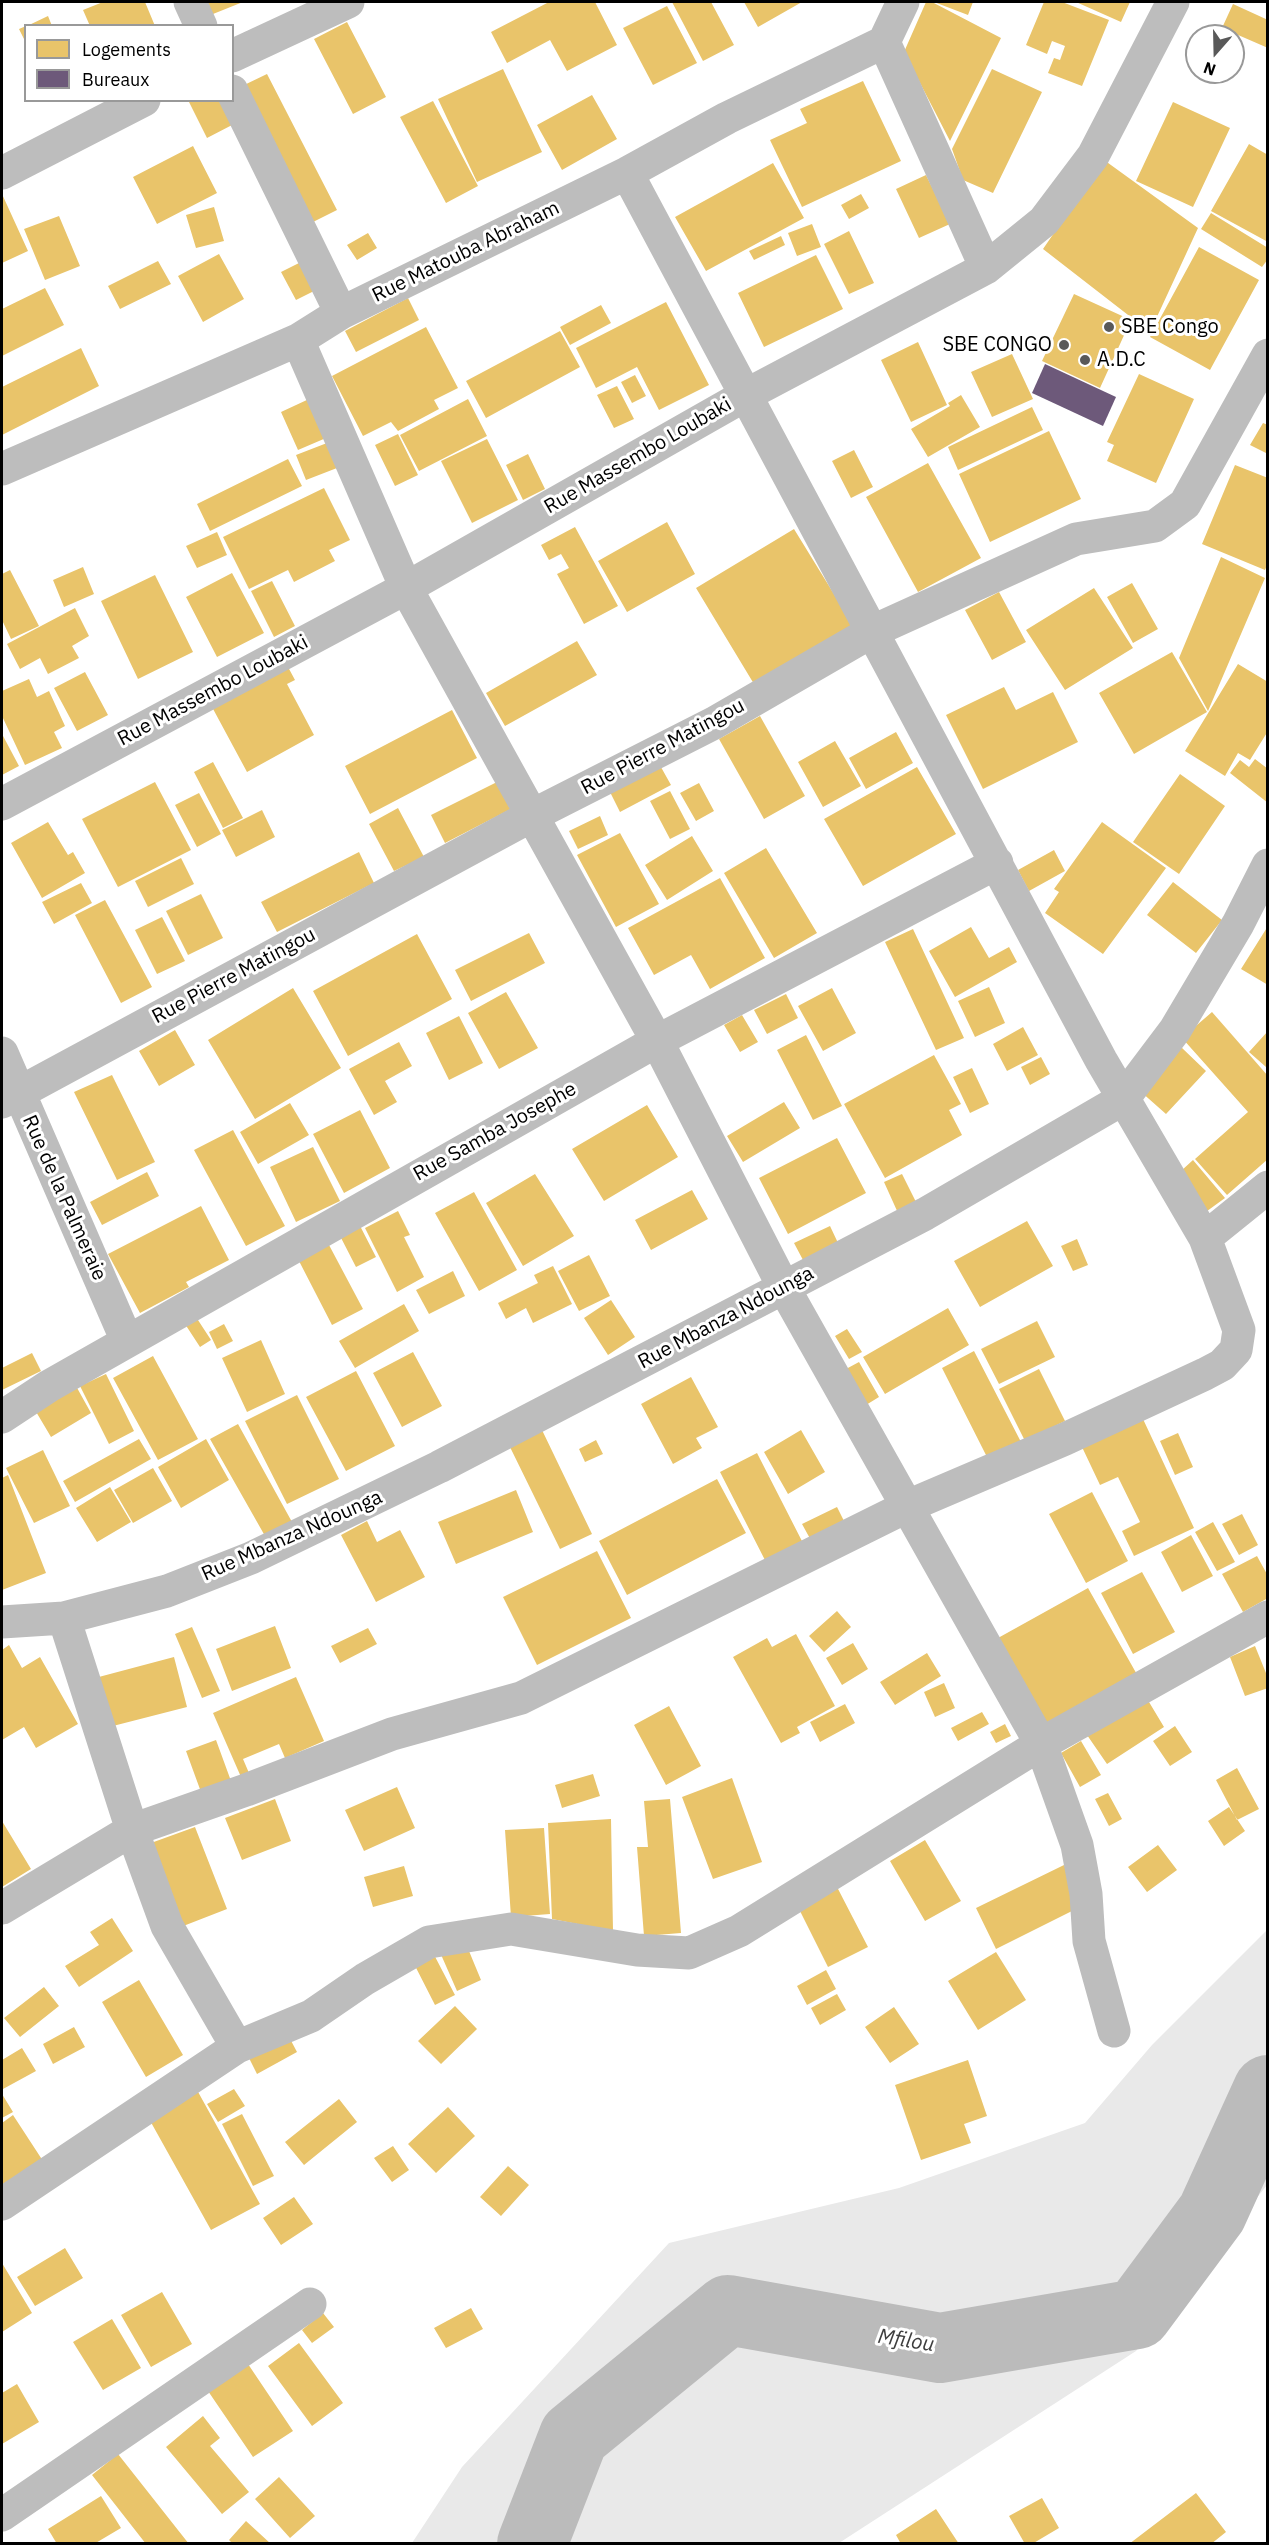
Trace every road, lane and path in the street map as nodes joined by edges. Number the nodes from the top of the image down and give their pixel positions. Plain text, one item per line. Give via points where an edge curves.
1 (190, 2) edge
2 (348, 2) edge
3 (903, 2) edge
4 (1173, 2) edge
5 (200, 24) edge
6 (884, 42) junction
7 (234, 55) edge
8 (234, 95) edge
9 (140, 102) edge
10 (2, 173) edge
11 (627, 173) junction
12 (986, 268) junction
13 (341, 314) junction
14 (298, 340) junction
15 (1268, 355) edge
16 (744, 396) junction
17 (2, 469) edge
18 (406, 588) junction
19 (873, 631) junction
20 (2, 804) edge
21 (533, 815) junction
22 (997, 863) junction
23 (1268, 865) edge
24 (657, 1041) junction
25 (2, 1053) edge
26 (10, 1097) edge
27 (1123, 1099) junction
28 (1268, 1187) edge
29 (1205, 1238) junction
30 (784, 1287) junction
31 (127, 1341) junction
32 (2, 1417) edge
33 (908, 1506) junction
34 (1268, 1617) edge
35 (64, 1618) junction
36 (2, 1622) edge
37 (1041, 1744) junction
38 (132, 1830) junction
39 (2, 1908) edge
40 (1113, 2031) dead end
41 (237, 2047) junction
42 (2, 2204) edge
43 (310, 2304) dead end
44 (2, 2516) edge

1 - 5 street
2 - 7 street
3 - 6 street
4 - 12 street, Rue Massembo Loubaki via 1093,156 1044,221
6 - 11 street, Rue Matouba Abraham via 727,118
6 - 12 street
8 - 13 street
9 - 10 street
11 - 13 street, Rue Matouba Abraham
11 - 16 street
12 - 16 street, Rue Massembo Loubaki
13 - 14 street, Rue Matouba Abraham
14 - 17 street, Rue Matouba Abraham
14 - 18 street
15 - 19 street, Rue Pierre Matingou via 1185,504 1155,526 1076,539
16 - 18 street, Rue Massembo Loubaki
16 - 19 street
18 - 20 street, Rue Massembo Loubaki
18 - 21 street
19 - 21 street, Rue Pierre Matingou via 714,723
19 - 22 street
21 - 24 street
21 - 26 street, Rue Pierre Matingou
22 - 24 street, Rue Samba Josephe
22 - 27 street
23 - 27 street, Rue Mbanza Ndounga via 1175,1030
24 - 30 street
24 - 31 street, Rue Samba Josephe
25 - 26 street, Rue de la Palmeraie
26 - 31 street, Rue de la Palmeraie
27 - 29 street
27 - 30 street, Rue Mbanza Ndounga via 925,1214
28 - 29 street
29 - 33 street via 1239,1330 1236,1350 1222,1365 1065,1439
30 - 33 street
30 - 35 street, Rue Mbanza Ndounga via 439,1467 251,1558 167,1591
31 - 32 street, Rue Samba Josephe
33 - 37 street
33 - 38 street via 521,1698 392,1734
34 - 37 street
35 - 36 street, Rue Mbanza Ndounga
35 - 38 street
37 - 40 street via 1077,1845 1089,1941
37 - 41 street via 739,1931 689,1953 637,1950 511,1929 429,1942 365,1978 311,2016
38 - 39 street
38 - 41 street via 167,1926
41 - 42 street
43 - 44 street

